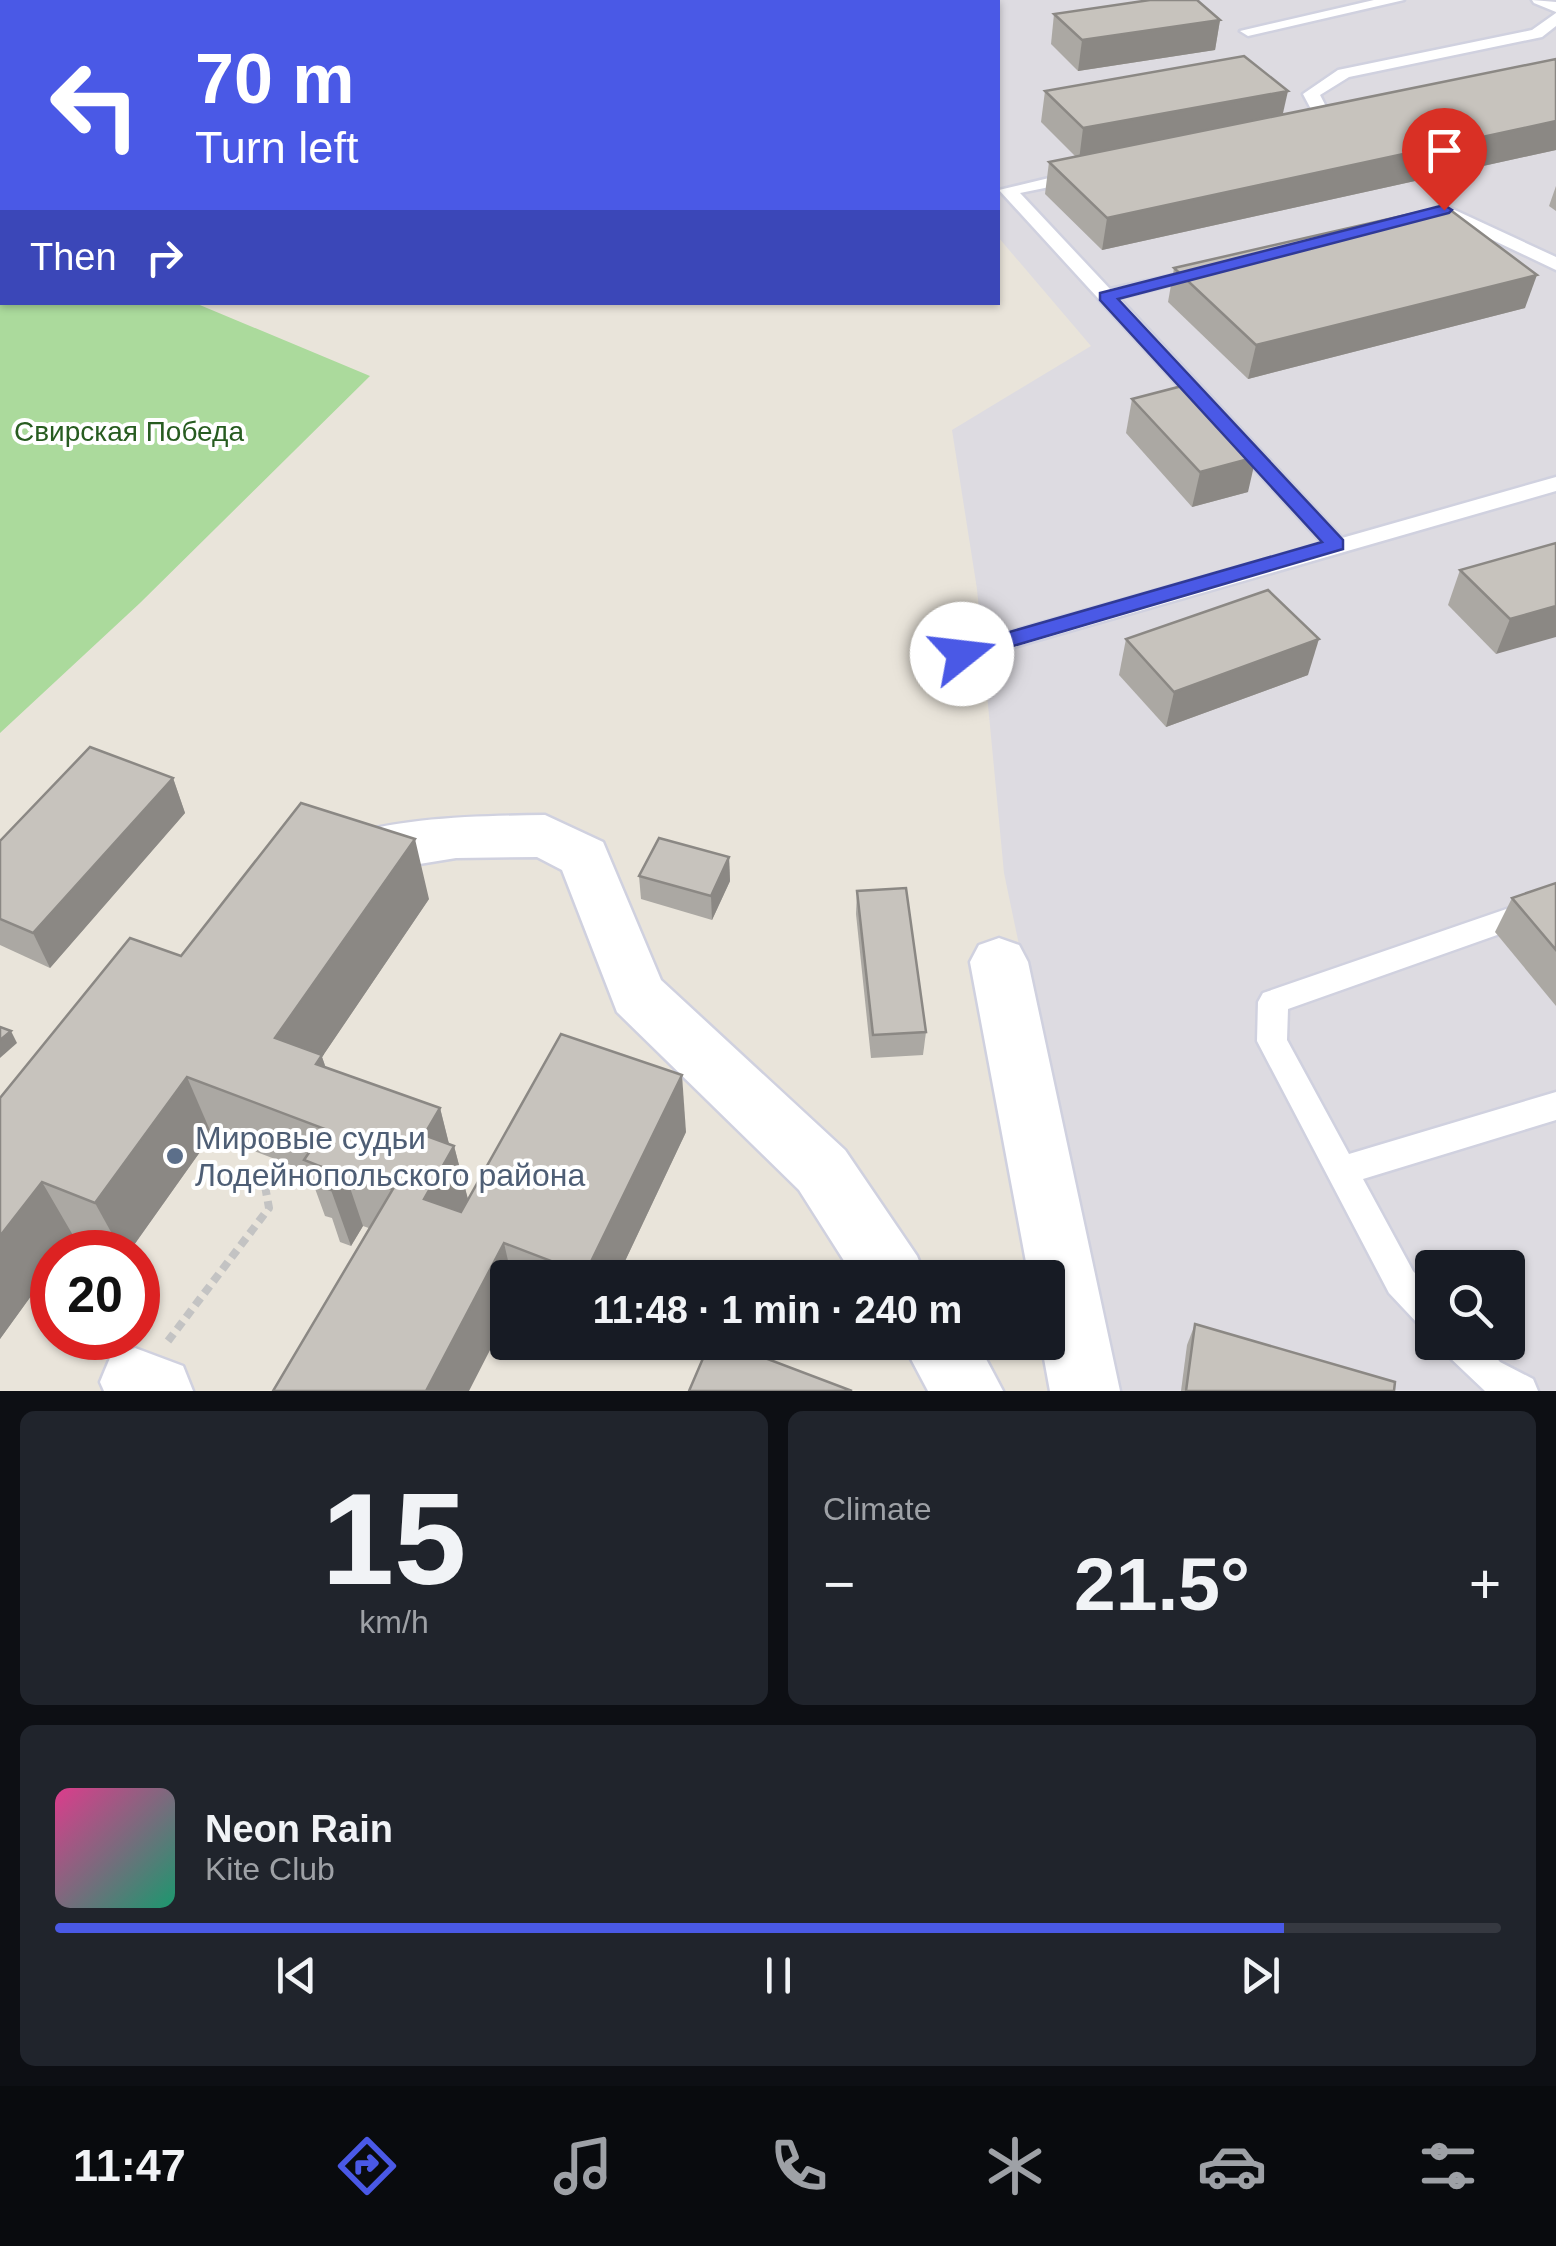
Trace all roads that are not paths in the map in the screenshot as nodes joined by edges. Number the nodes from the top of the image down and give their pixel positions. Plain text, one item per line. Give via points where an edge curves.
1 (1396, 0) edge
2 (1539, 0) edge
3 (1556, 16) edge
4 (1248, 31) dead end
5 (1326, 122) edge
6 (1101, 171) edge
7 (1002, 191) edge
8 (1406, 220) edge
9 (1556, 264) edge
10 (1218, 268) edge
11 (1106, 296) junction
12 (1556, 484) edge
13 (1336, 545) junction
14 (962, 654) dead end
15 (302, 870) edge
16 (1556, 903) edge
17 (999, 962) dead end
18 (1556, 1106) edge
19 (1342, 1172) junction
20 (881, 1260) edge
21 (1415, 1297) edge
22 (948, 1360) edge
23 (1475, 1360) edge
24 (968, 1391) edge
25 (1085, 1391) edge
26 (1521, 1391) edge

1 - 4 lane
2 - 3 lane
3 - 5 lane via 1537,34 1344,74 1312,94
6 - 7 lane
7 - 11 lane
8 - 9 lane via 1444,210
10 - 11 lane
11 - 13 lane
12 - 13 lane
13 - 14 lane
15 - 20 street via 317,860 456,836 545,836 584,857 638,994 822,1170
16 - 19 lane via 1273,1002 1272,1042
17 - 25 street
18 - 19 lane
19 - 21 lane
22 - 24 street
23 - 26 lane

